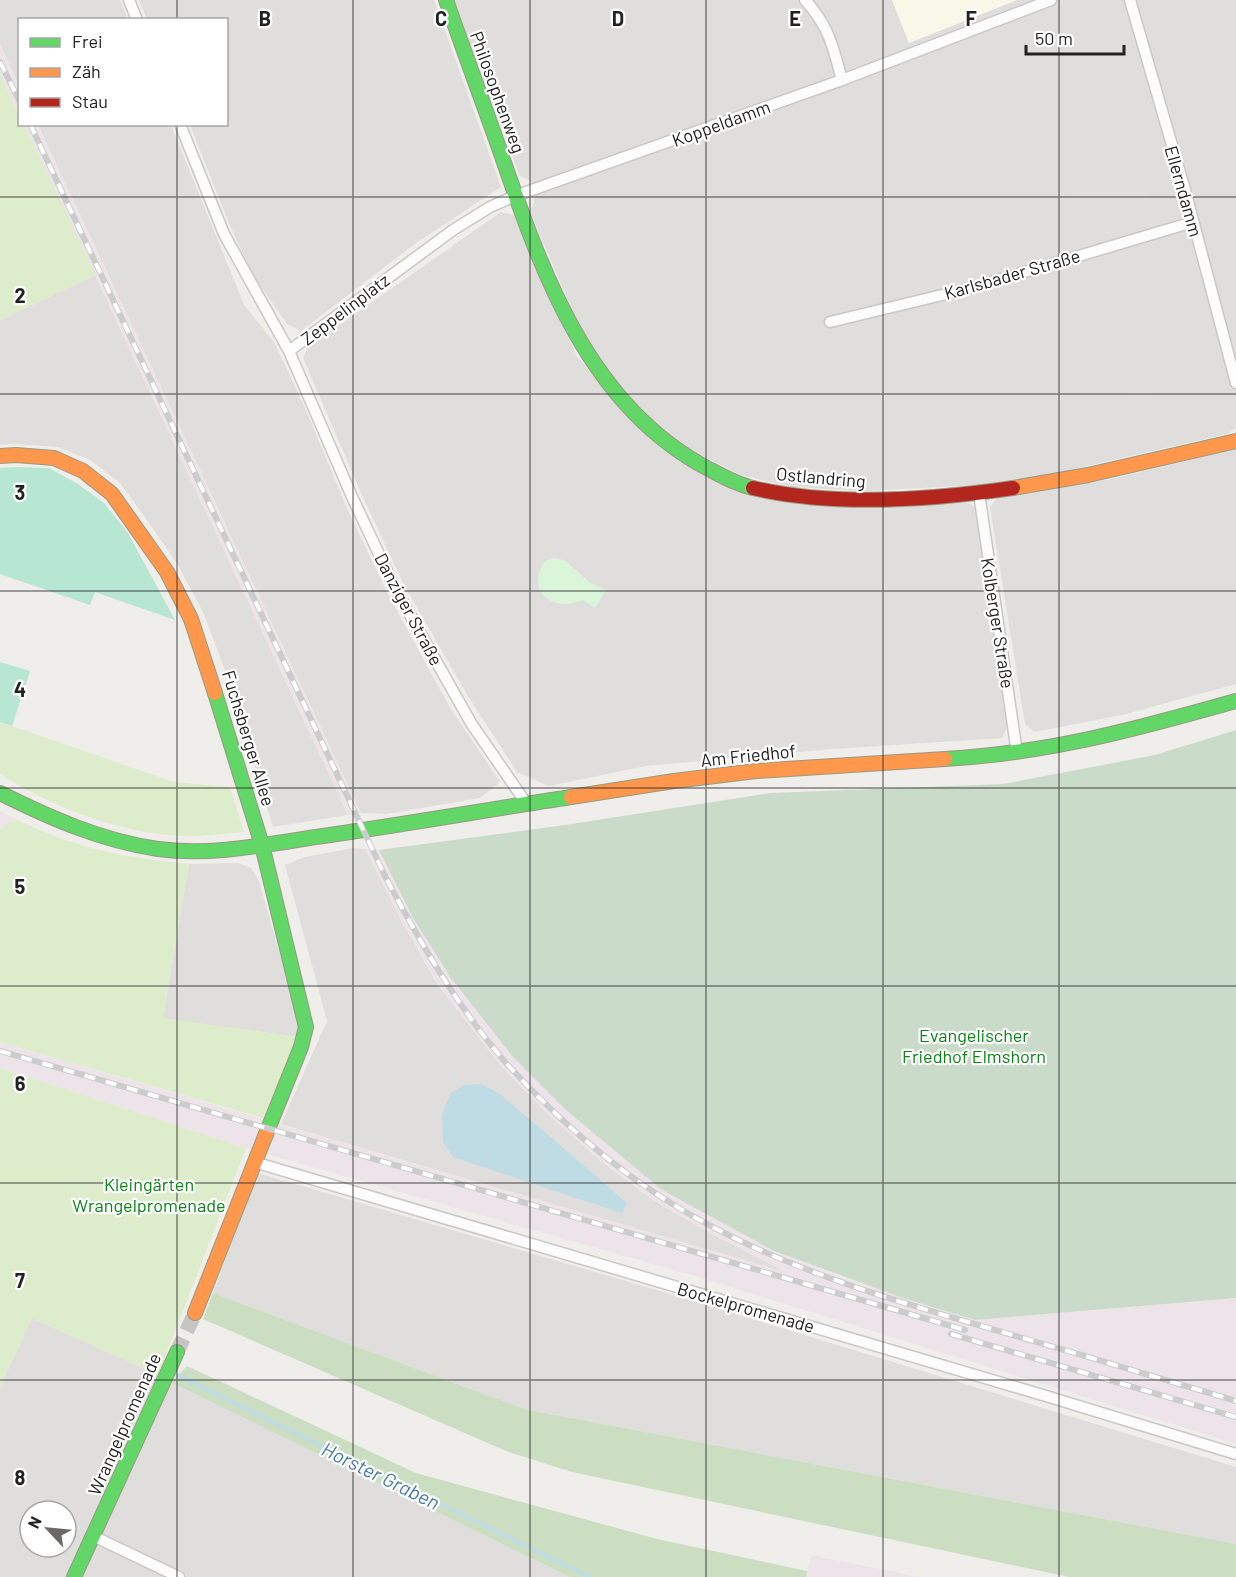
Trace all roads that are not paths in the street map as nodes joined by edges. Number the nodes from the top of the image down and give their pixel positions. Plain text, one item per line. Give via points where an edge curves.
1 (129, 0) edge
2 (446, 0) edge
3 (805, 0) edge
4 (1051, 0) edge
5 (1130, 0) edge
6 (136, 18) edge
7 (842, 80) junction
8 (181, 126) edge
9 (515, 196) junction
10 (1193, 222) junction
11 (401, 267) joint
12 (830, 321) dead end
13 (288, 351) junction
14 (1236, 383) edge
15 (313, 404) joint
16 (1236, 441) edge
17 (0, 456) edge
18 (979, 493) junction
19 (1236, 701) edge
20 (1017, 753) junction
21 (0, 793) edge
22 (526, 803) junction
23 (262, 845) junction
24 (254, 1162) junction
25 (195, 1313) tunnel mouth
26 (177, 1352) tunnel mouth
27 (1236, 1454) edge
28 (93, 1536) junction
29 (74, 1577) edge
30 (179, 1577) edge

1 - 6 street
2 - 9 street, Philosophenweg
3 - 7 street via 826,28
4 - 7 street, Koppeldamm
5 - 10 street, Ellerndamm
7 - 9 street, Koppeldamm
8 - 13 street, Zeppelinplatz via 224,234
9 - 11 street, Koppeldamm via 490,207
9 - 18 street, Ostlandring via 547,274 585,350 630,410 688,459 739,484 790,496 867,500
10 - 12 street, Karlsbader Straße via 971,288
10 - 14 street, Ellerndamm
11 - 13 street, Zeppelinplatz
13 - 15 street, Zeppelinplatz
15 - 22 street, Danziger Straße via 396,590 471,723
16 - 18 street, Ostlandring via 1067,479
17 - 23 street, Fuchsberger Allee via 54,458 82,471 112,494 167,572 191,619
18 - 20 street, Kolberger Straße
19 - 20 street, Am Friedhof via 1099,738
20 - 22 street, Am Friedhof via 706,777
21 - 23 street, Am Friedhof via 86,832 161,849
22 - 23 street, Am Friedhof
23 - 24 street, Fuchsberger Allee via 306,1027
24 - 25 street
24 - 27 street, Bockelpromenade
26 - 28 street, Wrangelpromenade
28 - 29 street, Wrangelpromenade
28 - 30 street

